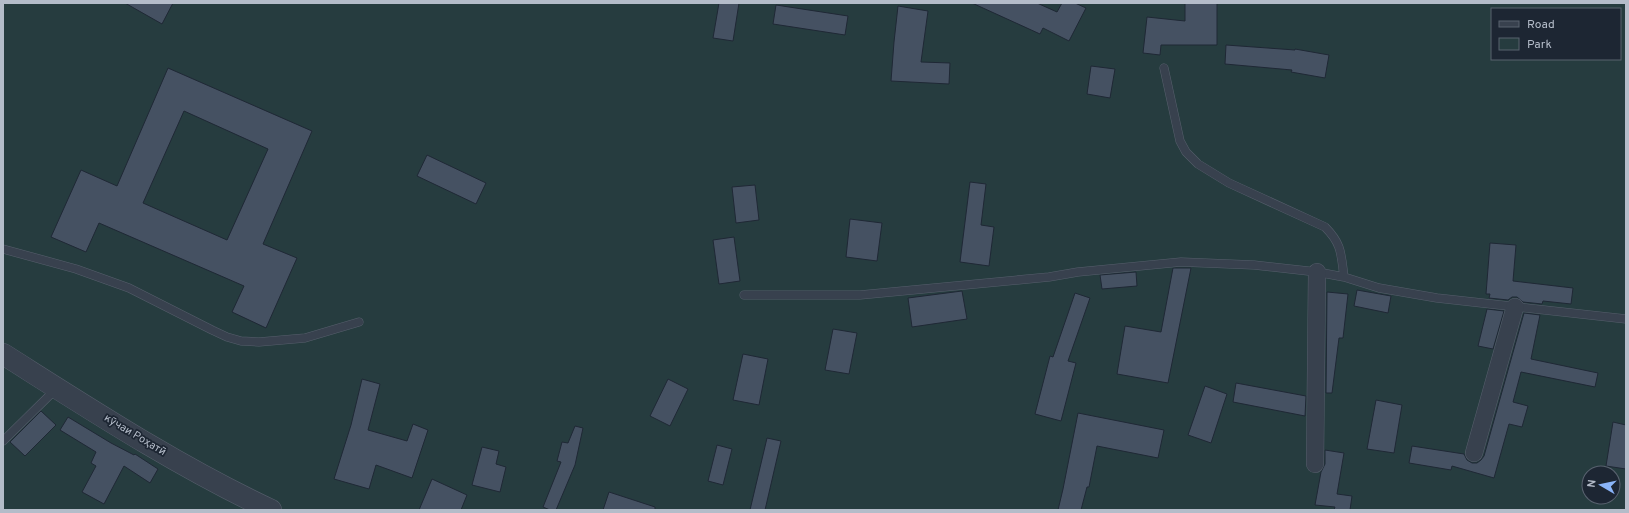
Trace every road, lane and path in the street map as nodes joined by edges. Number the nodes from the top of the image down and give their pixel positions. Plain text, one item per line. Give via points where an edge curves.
1 (1164, 68) dead end
2 (3, 249) edge
3 (1317, 272) junction
4 (1344, 277) junction
5 (744, 294) dead end
6 (1515, 307) junction
7 (1626, 318) edge
8 (359, 322) dead end
9 (3, 354) edge
10 (58, 387) junction
11 (3, 440) edge
12 (1474, 453) dead end
13 (1315, 464) dead end
14 (271, 510) edge

1 - 4 lane via 1180,141 1186,152 1198,164 1229,183 1324,227 1335,237 1341,251
2 - 8 lane via 76,269 129,288 227,337 241,341 305,338
3 - 4 lane
3 - 5 lane via 1254,265 1181,262 860,295
3 - 13 street
4 - 6 lane via 1379,288
6 - 7 lane
6 - 12 street
9 - 10 street, кӯчаи Роҳатӣ
10 - 11 lane
10 - 14 street, кӯчаи Роҳатӣ via 188,467

